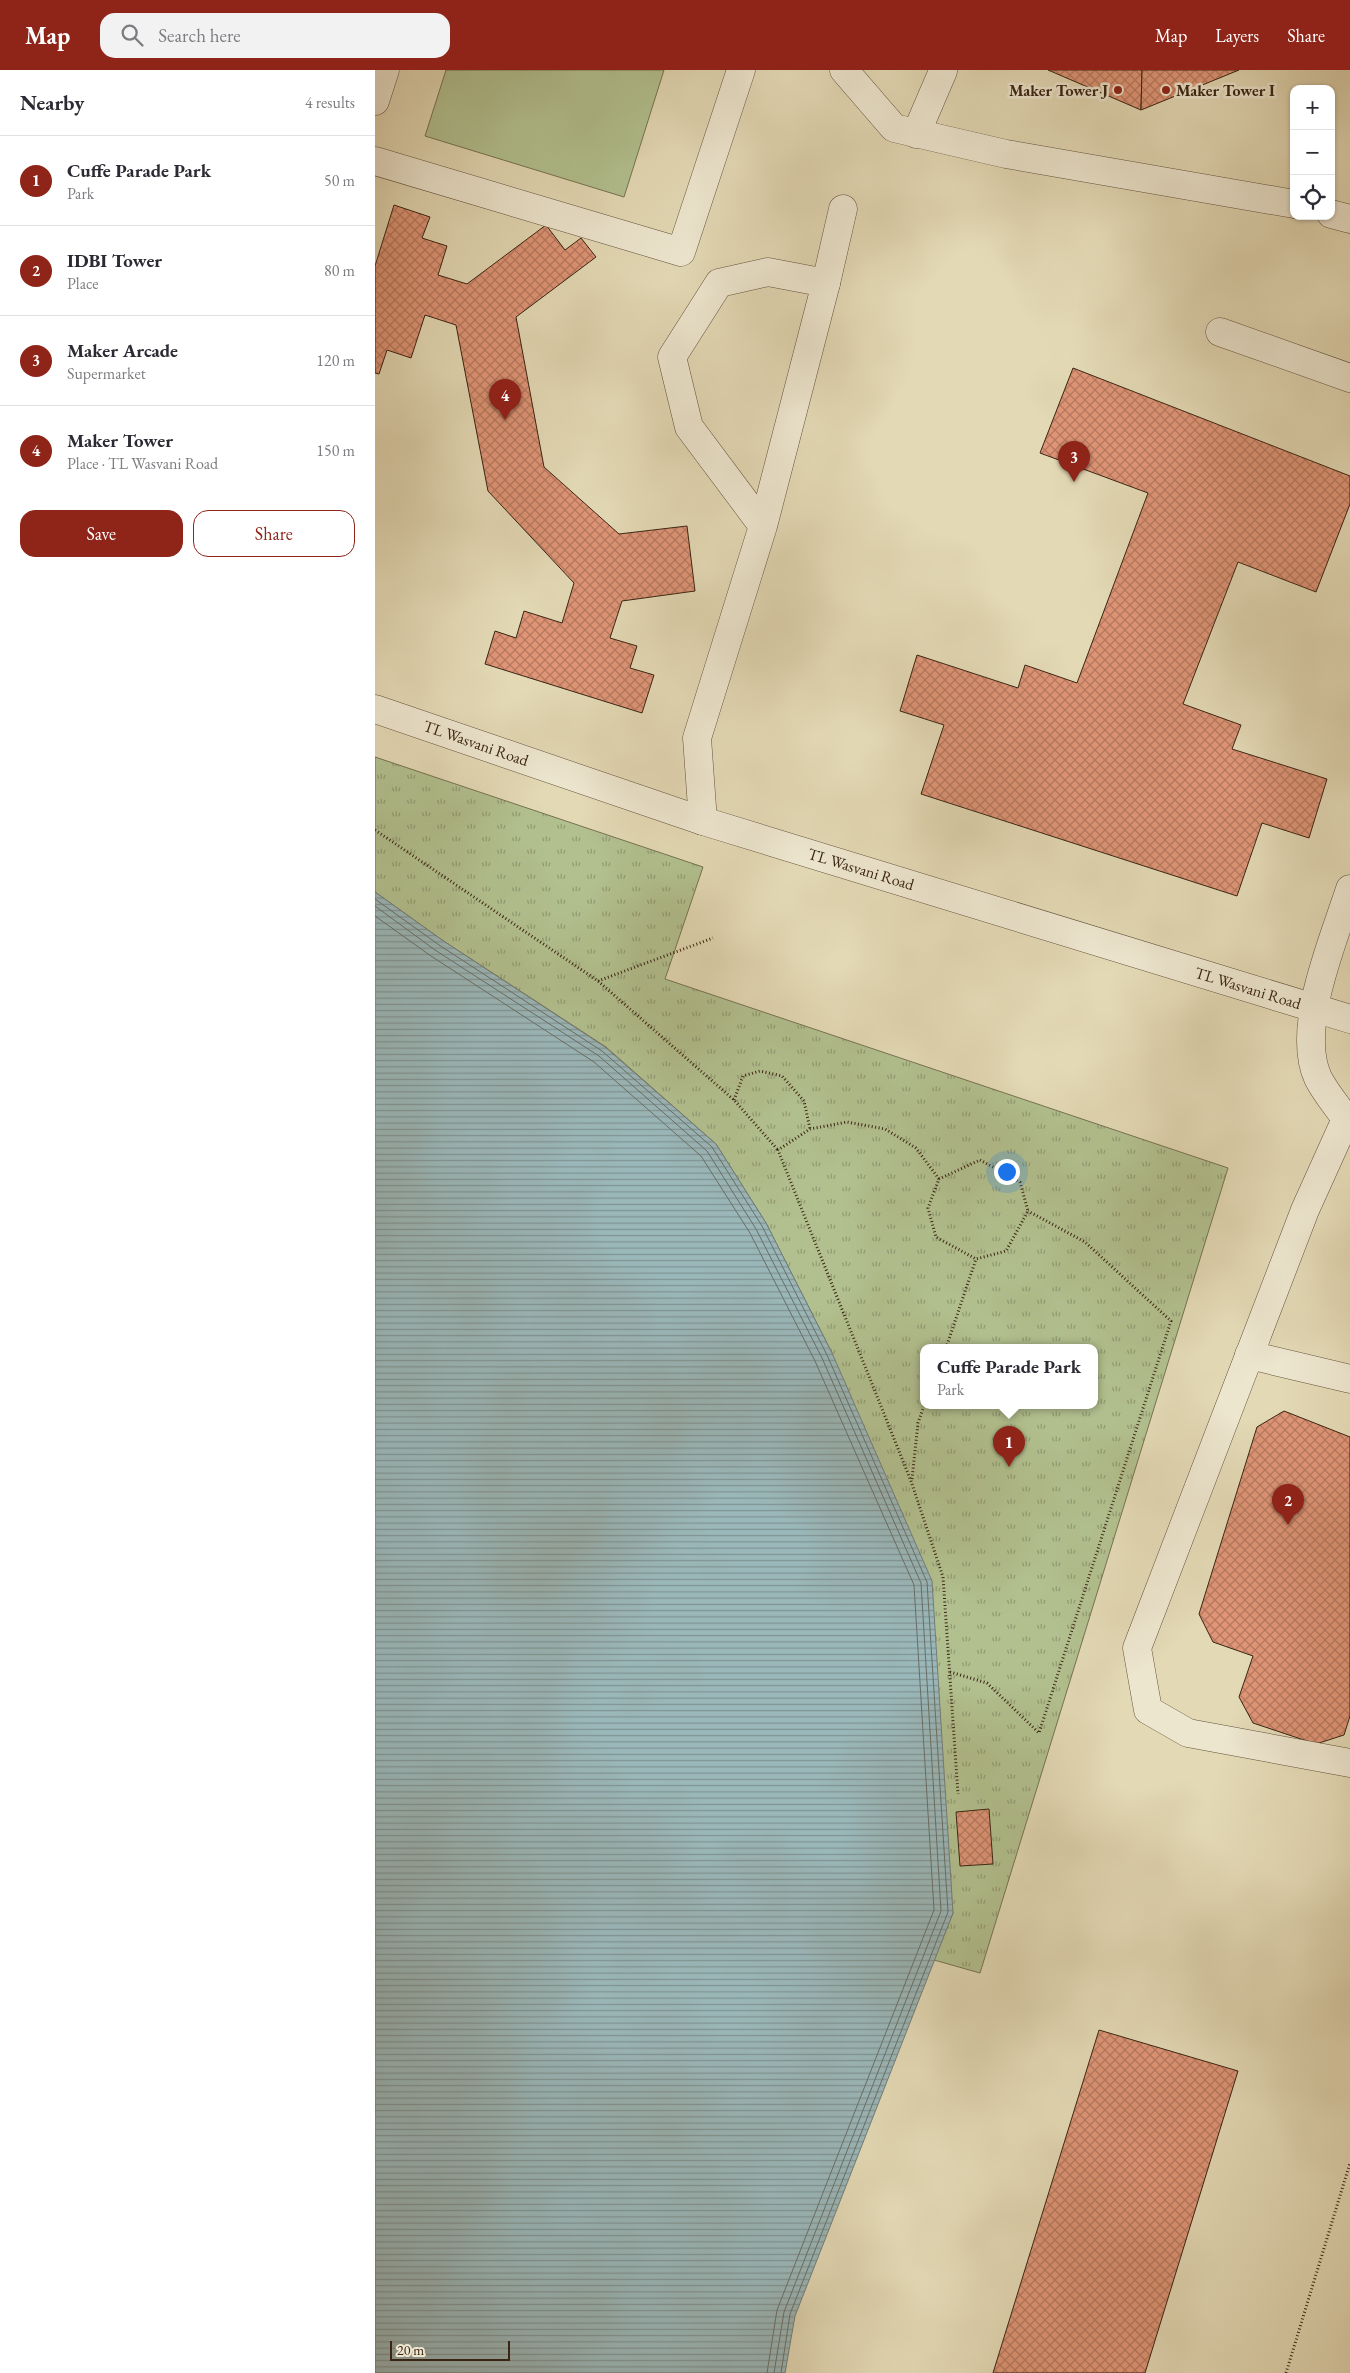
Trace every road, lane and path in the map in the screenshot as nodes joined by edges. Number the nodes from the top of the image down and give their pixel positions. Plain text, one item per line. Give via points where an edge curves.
1 (385, 70) edge
2 (741, 70) edge
3 (844, 70) edge
4 (943, 71) edge
5 (375, 101) edge
6 (916, 134) junction
7 (375, 161) edge
8 (1290, 203) edge
9 (843, 209) dead end
10 (1335, 215) edge
11 (1350, 219) edge
12 (826, 283) junction
13 (1220, 332) dead end
14 (1350, 378) edge
15 (763, 526) junction
16 (375, 709) edge
17 (703, 821) junction
18 (375, 830) edge
19 (1350, 888) edge
20 (713, 938) dead end
21 (598, 981) junction
22 (1313, 1008) junction
23 (1350, 1019) edge
24 (734, 1100) junction
25 (1348, 1120) edge
26 (810, 1129) junction
27 (778, 1150) junction
28 (939, 1179) junction
29 (1028, 1212) junction
30 (976, 1259) junction
31 (947, 1344) edge
32 (1249, 1355) junction
33 (1350, 1379) edge
34 (923, 1409) edge
35 (911, 1481) junction
36 (949, 1672) junction
37 (1350, 1763) edge
38 (958, 1794) dead end
39 (1350, 2163) edge
40 (1286, 2373) edge

1 - 5 street
2 - 7 street via 681,252
3 - 6 street via 894,128
4 - 6 street
6 - 8 street via 1006,154
9 - 12 street
10 - 11 street
12 - 15 street
12 - 15 street via 768,272 719,282 672,358 689,427
13 - 14 street
15 - 17 street via 697,738
16 - 17 street, TL Wasvani Road
17 - 22 street, TL Wasvani Road
18 - 21 path
19 - 22 street
20 - 21 path
21 - 24 path
22 - 23 street, TL Wasvani Road
22 - 25 street via 1311,1051 1318,1077
24 - 26 path via 743,1076 760,1070 782,1076 804,1101
24 - 27 path
25 - 32 street via 1305,1210
26 - 27 path
26 - 28 path via 847,1122 885,1129 916,1148
27 - 35 path
28 - 29 path via 980,1160 1020,1182
28 - 30 path via 928,1208 936,1237
29 - 30 path via 1006,1251
29 - 36 path via 1085,1242 1171,1321 1039,1733 987,1683
30 - 31 path
32 - 33 street
32 - 37 street via 1137,1648 1148,1710 1188,1733
34 - 35 path via 918,1423
35 - 36 path via 943,1576
36 - 38 path
39 - 40 path

